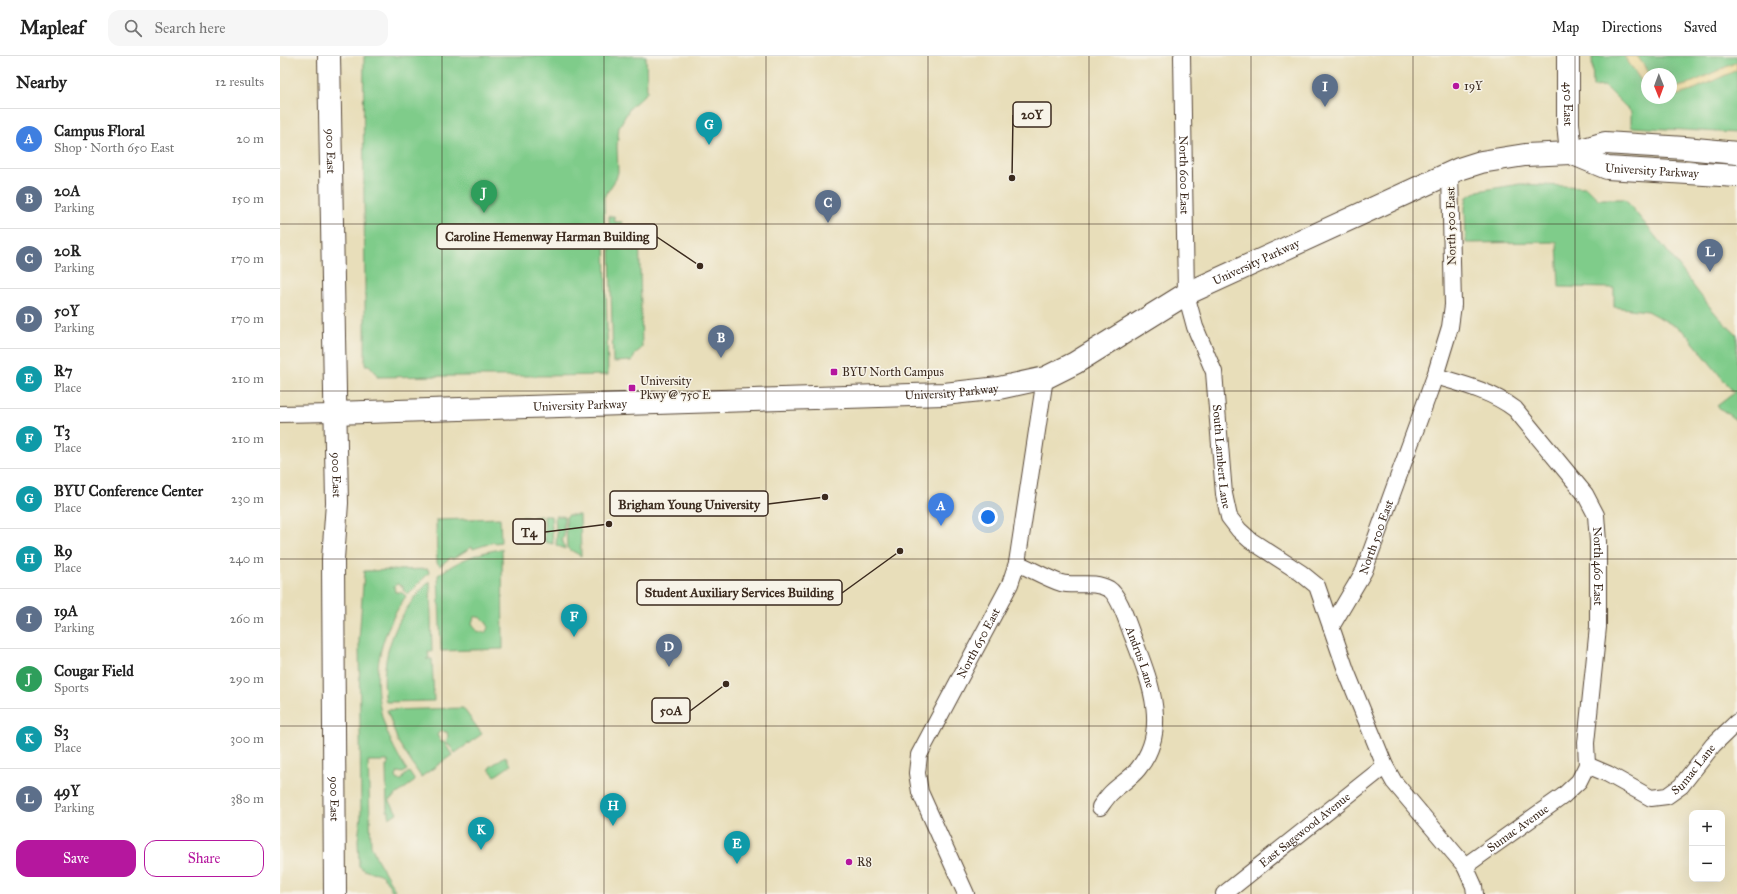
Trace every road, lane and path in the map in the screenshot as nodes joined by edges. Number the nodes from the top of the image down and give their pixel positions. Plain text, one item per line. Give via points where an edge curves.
1 (329, 56) edge
2 (1182, 56) edge
3 (1568, 56) edge
4 (1571, 153) junction
5 (1737, 153) edge
6 (1450, 172) junction
7 (1737, 176) edge
8 (1186, 294) junction
9 (1435, 376) junction
10 (1045, 378) junction
11 (334, 413) junction
12 (280, 414) edge
13 (1017, 563) junction
14 (1331, 627) junction
15 (1737, 722) edge
16 (1587, 765) junction
17 (1385, 766) junction
18 (1100, 807) dead end
19 (1465, 866) junction
20 (335, 894) edge
21 (966, 894) edge
22 (1224, 894) edge
23 (1475, 894) edge

1 - 11 main road, 900 East
2 - 8 street, North 600 East
3 - 4 main road, 450 East via 1568,123
4 - 5 main road, University Parkway via 1605,143
4 - 6 main road, University Parkway via 1525,155 1481,162
4 - 7 main road, University Parkway via 1607,168
6 - 8 main road, University Parkway
6 - 9 street, North 500 East via 1452,305 1450,327
8 - 10 main road, University Parkway via 1075,363
8 - 14 street, South Lambert Lane via 1195,326 1214,372 1224,494 1229,517 1250,540 1317,586
9 - 14 street, North 500 East via 1364,571
9 - 16 street, North 460 East via 1502,400 1514,409 1585,494 1596,515 1598,627 1586,743
10 - 11 main road, University Parkway via 986,390 944,394
10 - 13 street, North 650 East
11 - 12 street, University Parkway
11 - 20 main road, 900 East via 337,503 332,559
13 - 18 street, Andrus Lane via 1062,583 1099,585 1110,590 1121,606 1145,670 1156,708 1150,747 1138,768 1126,782 1110,793
13 - 21 street, North 650 East via 1010,584 919,755 917,773 920,792
14 - 17 street
15 - 16 street, Sumac Lane via 1713,745 1677,790 1667,796 1651,798
16 - 19 street, Sumac Avenue via 1579,781 1563,796
17 - 19 street via 1394,782
17 - 22 street, East Sagewood Avenue
19 - 23 street

